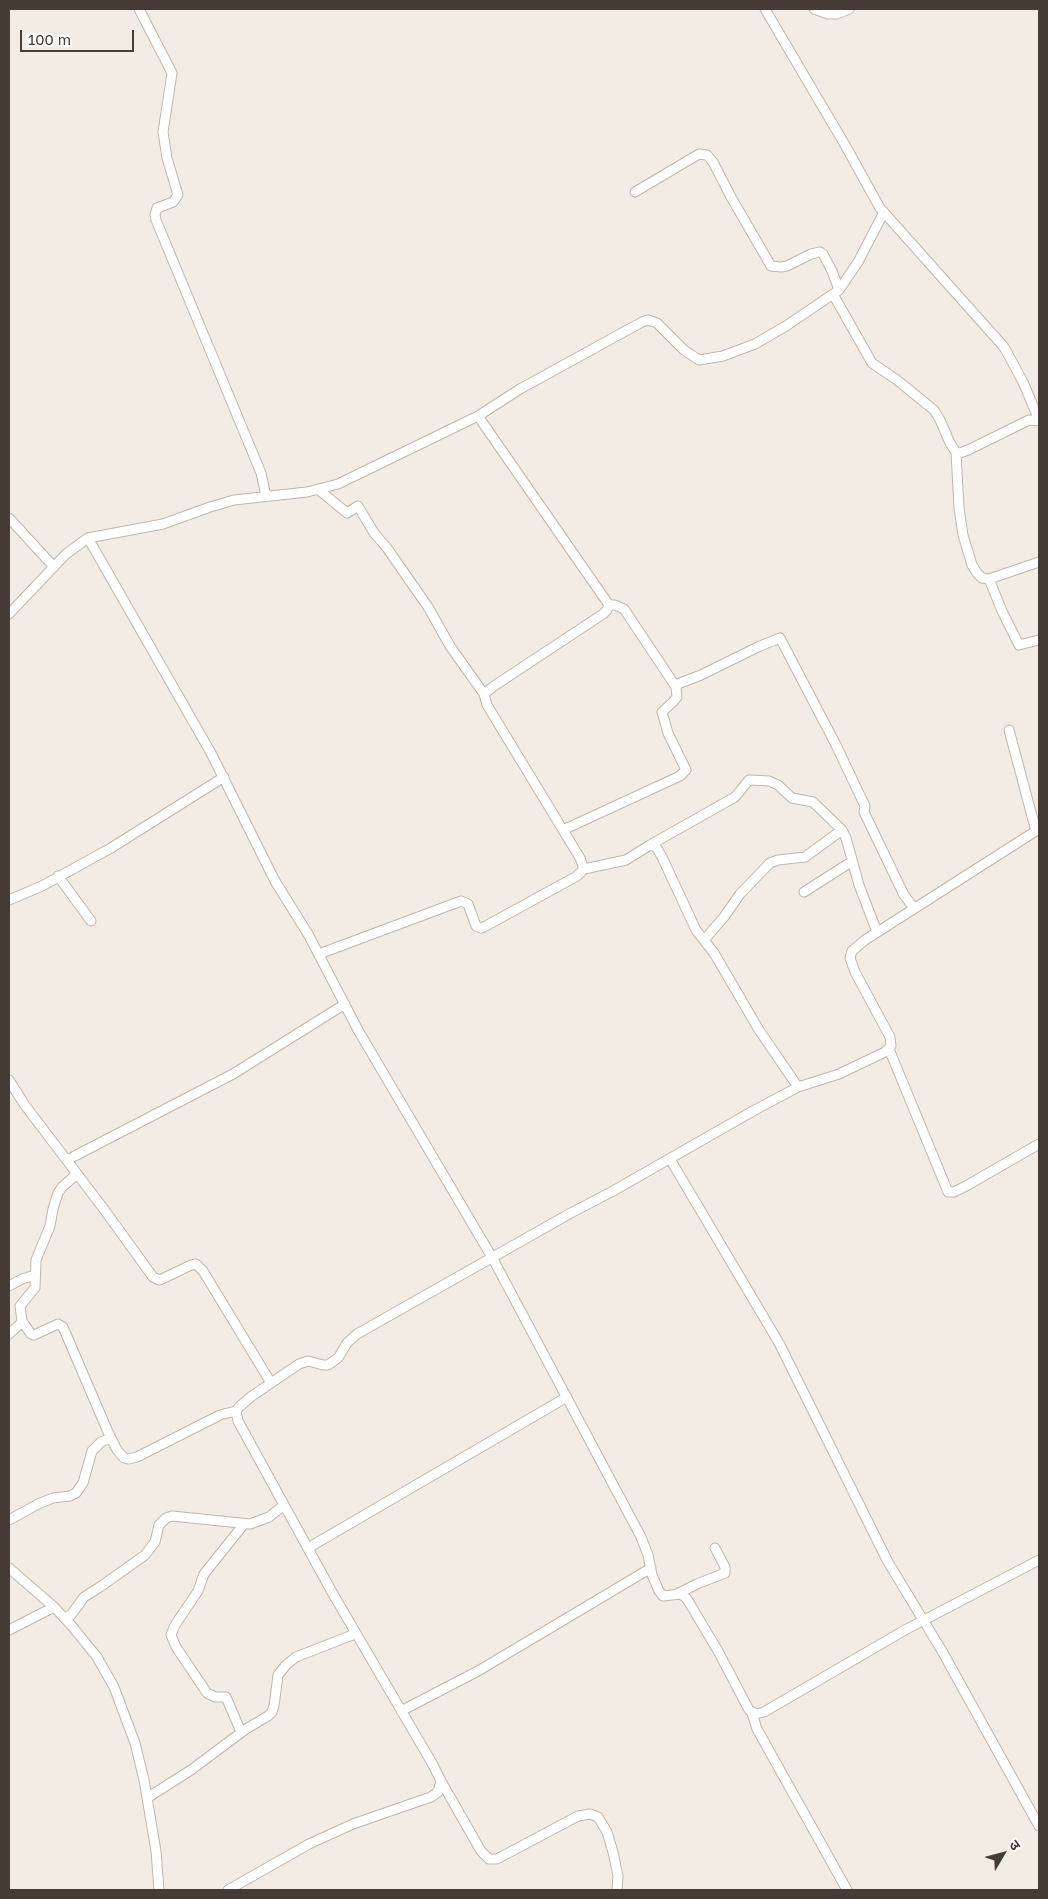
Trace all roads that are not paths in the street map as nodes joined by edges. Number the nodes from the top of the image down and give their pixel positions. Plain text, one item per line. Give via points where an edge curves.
1 (139, 9) edge
2 (765, 9) edge
3 (814, 9) edge
4 (849, 9) edge
5 (635, 192) dead end
6 (883, 214) junction
7 (837, 293) junction
8 (478, 416) junction
9 (1039, 420) edge
10 (956, 452) junction
11 (319, 490) junction
12 (266, 496) junction
13 (9, 518) edge
14 (88, 538) junction
15 (1039, 562) edge
16 (54, 567) junction
17 (989, 579) junction
18 (609, 605) junction
19 (9, 614) edge
20 (1039, 640) edge
21 (675, 685) junction
22 (484, 694) junction
23 (1009, 730) dead end
24 (224, 777) junction
25 (563, 830) junction
26 (842, 830) junction
27 (1038, 830) edge
28 (650, 844) junction
29 (851, 862) junction
30 (584, 870) junction
31 (58, 876) junction
32 (804, 892) dead end
33 (9, 900) edge
34 (914, 908) junction
35 (90, 920) dead end
36 (877, 932) junction
37 (704, 940) junction
38 (319, 954) junction
39 (345, 1004) junction
40 (889, 1049) junction
41 (9, 1080) edge
42 (798, 1087) junction
43 (1039, 1144) edge
44 (670, 1158) junction
45 (67, 1160) junction
46 (77, 1174) junction
47 (492, 1259) junction
48 (36, 1275) junction
49 (9, 1286) edge
50 (22, 1321) junction
51 (9, 1334) edge
52 (271, 1383) junction
53 (567, 1397) junction
54 (236, 1411) junction
55 (111, 1438) junction
56 (284, 1505) junction
57 (9, 1520) edge
58 (244, 1524) junction
59 (308, 1548) junction
60 (715, 1548) dead end
61 (1039, 1560) edge
62 (9, 1568) edge
63 (651, 1568) junction
64 (677, 1594) junction
65 (54, 1607) junction
66 (64, 1618) junction
67 (923, 1621) junction
68 (9, 1630) edge
69 (355, 1634) junction
70 (401, 1711) junction
71 (752, 1712) junction
72 (241, 1732) junction
73 (441, 1781) junction
74 (147, 1798) junction
75 (1039, 1826) edge
76 (159, 1890) edge
77 (228, 1890) edge
78 (617, 1890) edge
79 (847, 1890) edge

1 - 12 street via 172,73 164,118 164,139 178,195 173,202 157,208 156,220 261,473
2 - 6 street
3 - 4 street via 837,14
5 - 7 street via 699,154 707,155 771,266 781,267 820,252 832,271
6 - 7 street via 858,262
6 - 9 street via 1004,348
7 - 8 street via 760,341 704,360 693,358 657,323 642,322 520,389
7 - 10 street via 872,363 934,410
8 - 11 street via 349,479
8 - 18 street
9 - 10 street via 1029,420 963,452
10 - 17 street via 959,508 965,543 974,570 979,576
11 - 12 street
11 - 22 street via 347,513 358,506
12 - 14 street via 234,500 158,525
13 - 16 street
14 - 16 street
14 - 24 street
15 - 17 street
16 - 19 street
17 - 20 street via 1019,645
18 - 21 street via 624,609
18 - 22 street via 603,614
21 - 25 street via 677,697 662,712 668,733 685,767 684,773
21 - 34 street via 780,638 835,743 904,895
22 - 25 street via 487,705
23 - 27 street
24 - 31 street via 118,844
24 - 38 street via 275,881
25 - 30 street
26 - 28 street via 813,802 792,798 769,781 755,779 735,797
26 - 29 street
26 - 37 street via 805,857 770,863 740,894
27 - 34 street
28 - 30 street via 626,860
28 - 37 street via 662,857
29 - 32 street
29 - 36 street
30 - 38 street via 484,927 473,923 468,904 462,901
31 - 33 street
31 - 35 street
34 - 36 street
36 - 40 street via 854,947 850,958 890,1037
37 - 42 street
38 - 39 street
39 - 45 street via 233,1074
39 - 47 street
40 - 42 street via 839,1074
40 - 43 street via 948,1192 966,1186
41 - 45 street
42 - 44 street
44 - 47 street
44 - 67 street via 783,1350 885,1556
45 - 46 street
46 - 48 street via 58,1193 50,1226 36,1260
46 - 52 street via 153,1278 159,1280 196,1264 199,1267
47 - 52 street via 357,1334 338,1358 328,1365 304,1362
47 - 53 street
48 - 49 street
48 - 50 street via 35,1288 20,1306
50 - 51 street
50 - 55 street via 34,1335 58,1324 63,1327
52 - 54 street
53 - 59 street
53 - 63 street via 641,1537
54 - 55 street via 220,1415 132,1459 121,1455
54 - 56 street via 238,1421
55 - 57 street via 100,1442 92,1451 84,1483 76,1493 38,1504
56 - 58 street via 269,1517
56 - 59 street
58 - 66 street via 166,1518 159,1525 155,1542 145,1555 84,1596 71,1615
58 - 72 street via 204,1574 171,1636 207,1692 216,1697 226,1697
59 - 69 street
60 - 64 street via 725,1566 724,1573
61 - 67 street
62 - 65 street
63 - 64 street via 661,1594
63 - 70 street via 469,1676
64 - 71 street via 691,1604 746,1707
65 - 66 street
65 - 68 street
66 - 74 street via 93,1652 114,1687 135,1743
67 - 71 street via 769,1710 760,1714
67 - 75 street
69 - 70 street
69 - 72 street via 296,1657 286,1665 278,1675 272,1712
70 - 73 street
71 - 79 street via 757,1729
72 - 74 street
73 - 77 street via 438,1792 431,1797 353,1824 309,1844
73 - 78 street via 488,1859 497,1858 578,1816 590,1814 598,1817 613,1852
74 - 76 street

